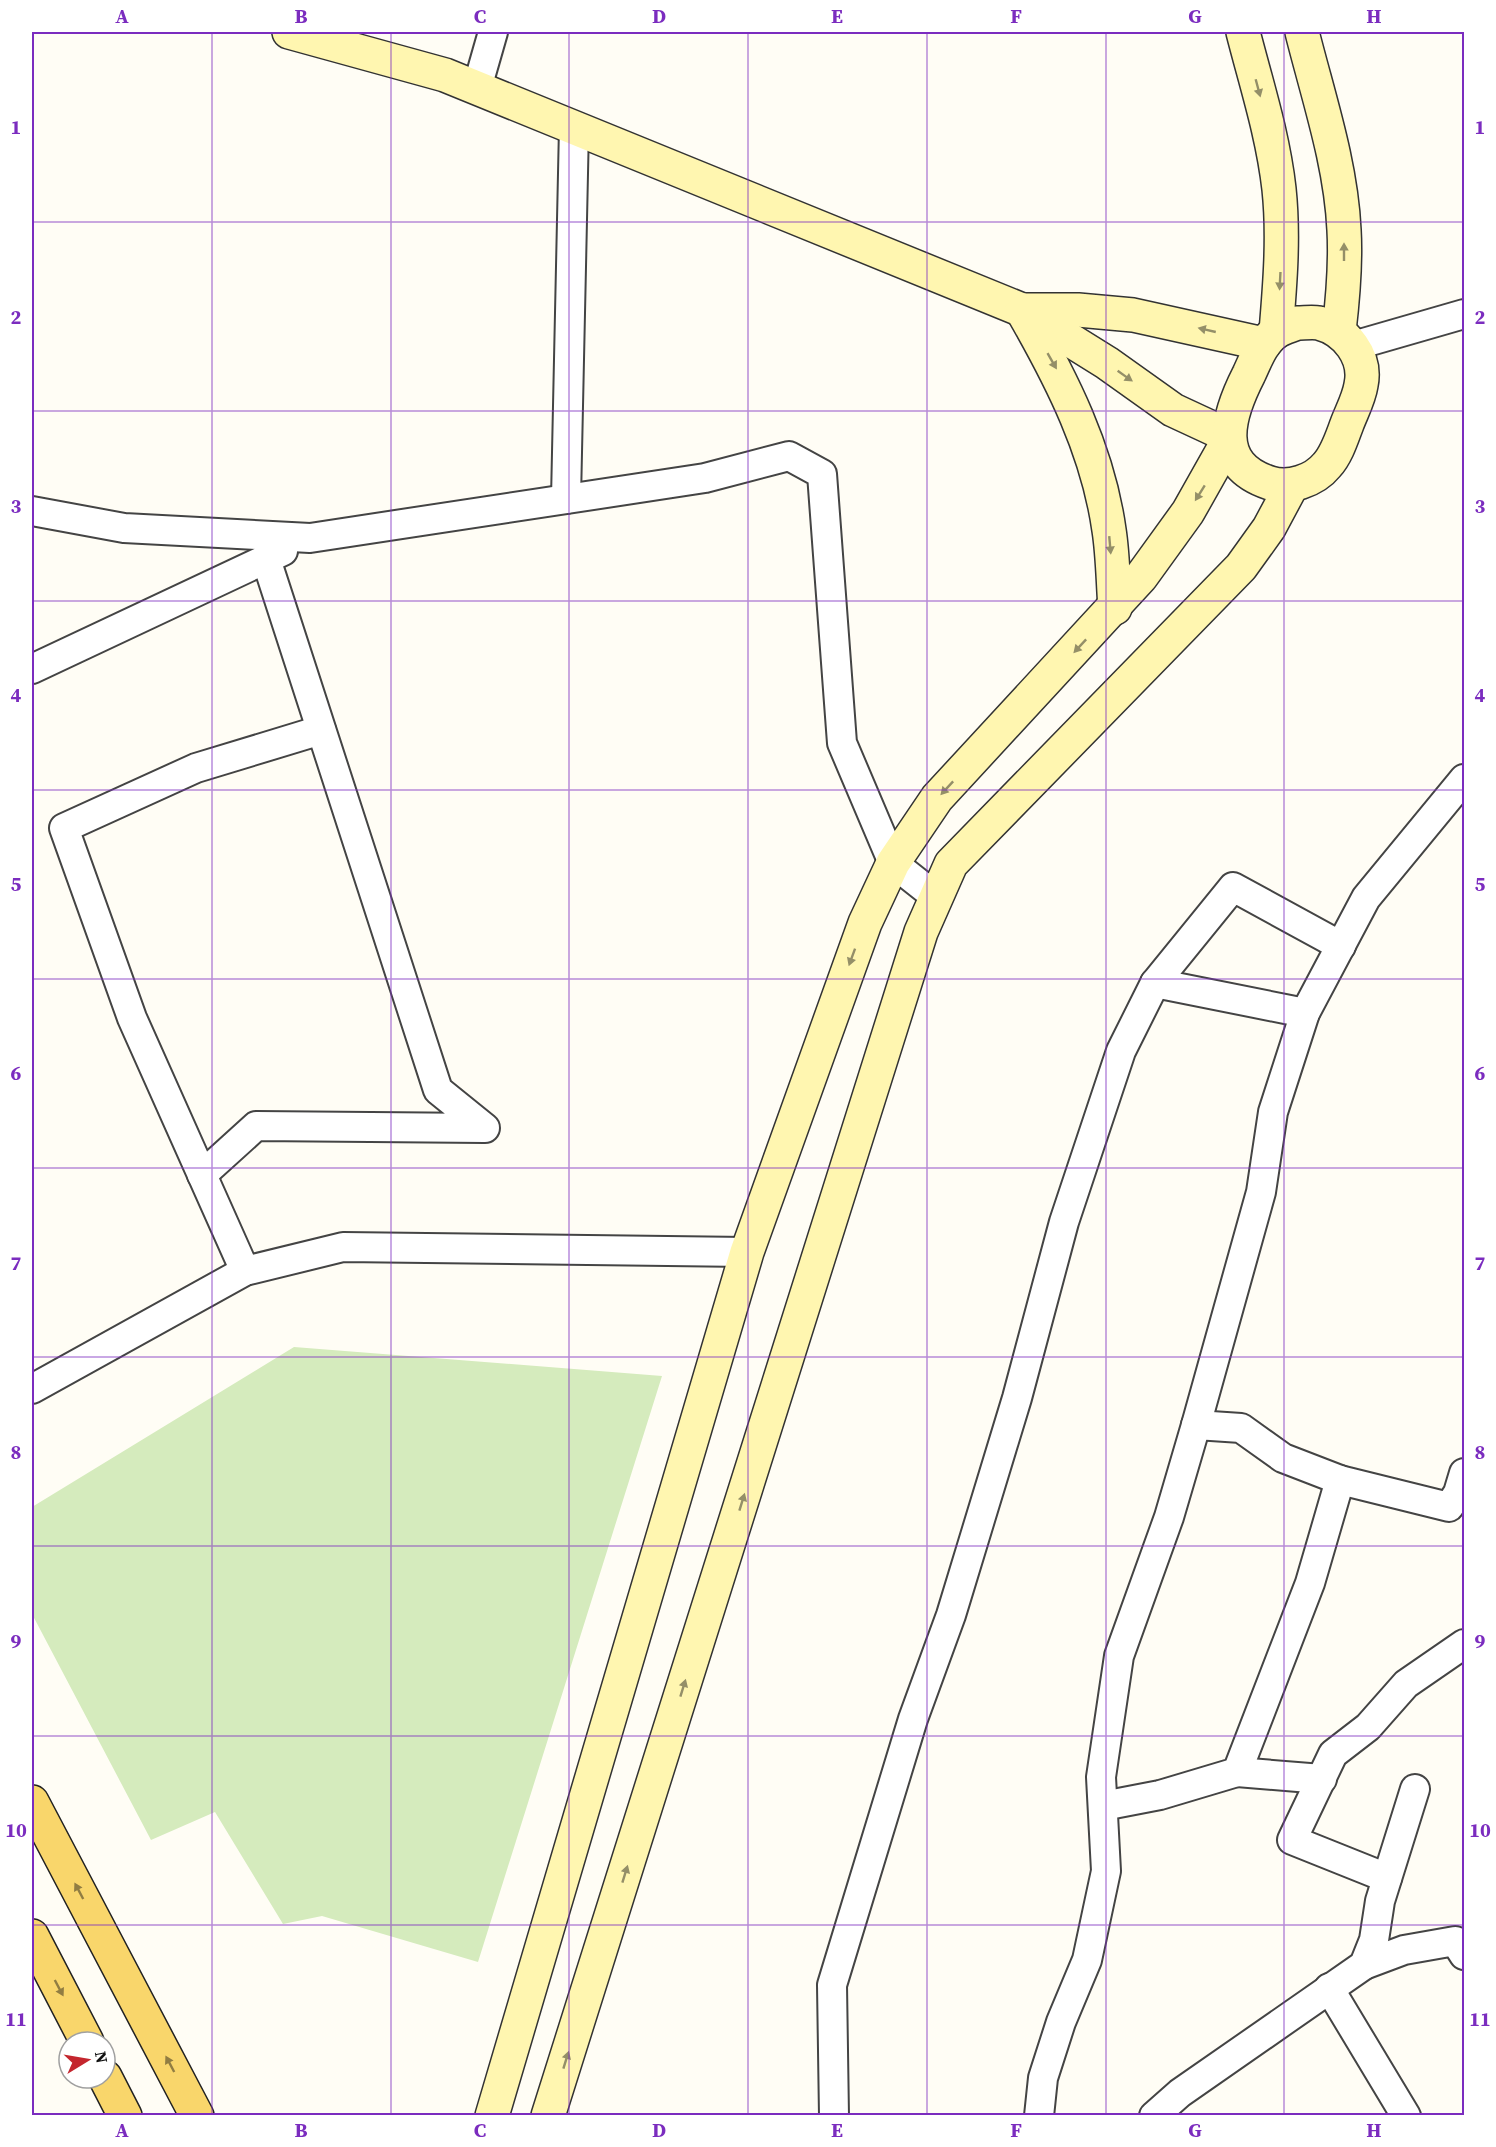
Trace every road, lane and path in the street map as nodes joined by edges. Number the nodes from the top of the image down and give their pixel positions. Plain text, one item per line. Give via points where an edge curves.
1 (289, 32) edge
2 (493, 32) edge
3 (1243, 32) edge
4 (1302, 32) edge
5 (477, 88) junction
6 (574, 127) junction
7 (1022, 310) junction
8 (1464, 314) edge
9 (1270, 338) junction
10 (1346, 338) junction
11 (1229, 439) junction
12 (1292, 485) junction
13 (566, 499) junction
14 (32, 511) edge
15 (310, 538) junction
16 (266, 559) junction
17 (1115, 608) junction
18 (32, 669) edge
19 (321, 730) junction
20 (1464, 779) edge
21 (893, 863) junction
22 (936, 897) junction
23 (1341, 946) junction
24 (1155, 983) junction
25 (1305, 1013) junction
26 (202, 1175) junction
27 (747, 1252) junction
28 (245, 1271) junction
29 (32, 1389) edge
30 (1196, 1425) junction
31 (1464, 1473) edge
32 (1340, 1480) junction
33 (1457, 1509) edge
34 (1464, 1644) edge
35 (1237, 1772) junction
36 (1322, 1779) junction
37 (1415, 1789) dead end
38 (32, 1802) edge
39 (1103, 1806) junction
40 (1387, 1878) junction
41 (32, 1936) edge
42 (1464, 1955) edge
43 (1364, 1965) junction
44 (1329, 1988) junction
45 (81, 2030) edge
46 (112, 2090) edge
47 (125, 2115) edge
48 (197, 2115) edge
49 (492, 2115) edge
50 (549, 2115) edge
51 (834, 2115) edge
52 (1039, 2115) edge
53 (1154, 2115) edge
54 (1406, 2115) edge

1 - 5 main road via 445,75
2 - 5 street
3 -> 9 main road via 1272,144 1279,190 1282,236
10 -> 4 main road via 1338,178
5 - 6 main road
6 - 7 main road
6 - 13 street
9 -> 7 main road via 1134,315
7 -> 11 main road via 1173,410
7 -> 17 main road via 1062,379 1090,451 1109,528
8 - 10 street
9 - 10 main road via 1297,323 1318,323
9 - 11 main road via 1235,402
10 - 12 main road via 1361,364 1362,383 1327,465 1312,478
11 - 12 main road via 1238,461 1253,476 1272,484
11 -> 17 main road via 1177,528
12 - 22 main road via 1269,528 1241,567 951,864
13 - 15 street
13 - 21 street via 705,478 789,456 822,474 842,743
14 - 15 street via 124,528
15 - 16 street
16 - 18 street
16 - 19 street
17 -> 21 main road via 937,798
19 - 26 street via 196,768 64,828 132,1018
19 - 26 street via 438,1090 485,1128 256,1126
20 - 23 street via 1366,898
21 - 22 street
21 -> 27 main road via 864,923
50 -> 22 main road via 921,932
23 - 24 street via 1233,887
23 - 25 street
24 - 25 street
24 - 51 street via 1121,1051 1064,1222 1017,1398 832,1985
25 - 30 street via 1273,1112 1261,1192
26 - 28 street
27 - 28 street via 343,1247
27 - 49 main road
28 - 29 street
30 - 32 street via 1241,1428 1283,1458
30 - 39 street via 1169,1517 1119,1656 1101,1777
31 - 33 street
32 - 33 street
32 - 35 street via 1310,1583
34 - 36 street via 1406,1684 1368,1727 1333,1754
35 - 36 street
35 - 39 street via 1160,1795
36 - 40 street via 1292,1840
37 - 40 street
48 -> 38 main road
39 - 52 street via 1106,1871 1087,1960 1043,2078
40 - 43 street via 1374,1940
41 -> 45 main road
42 - 43 street via 1455,1941 1404,1950
43 - 44 street
44 - 53 street
44 - 54 street
46 - 47 main road

